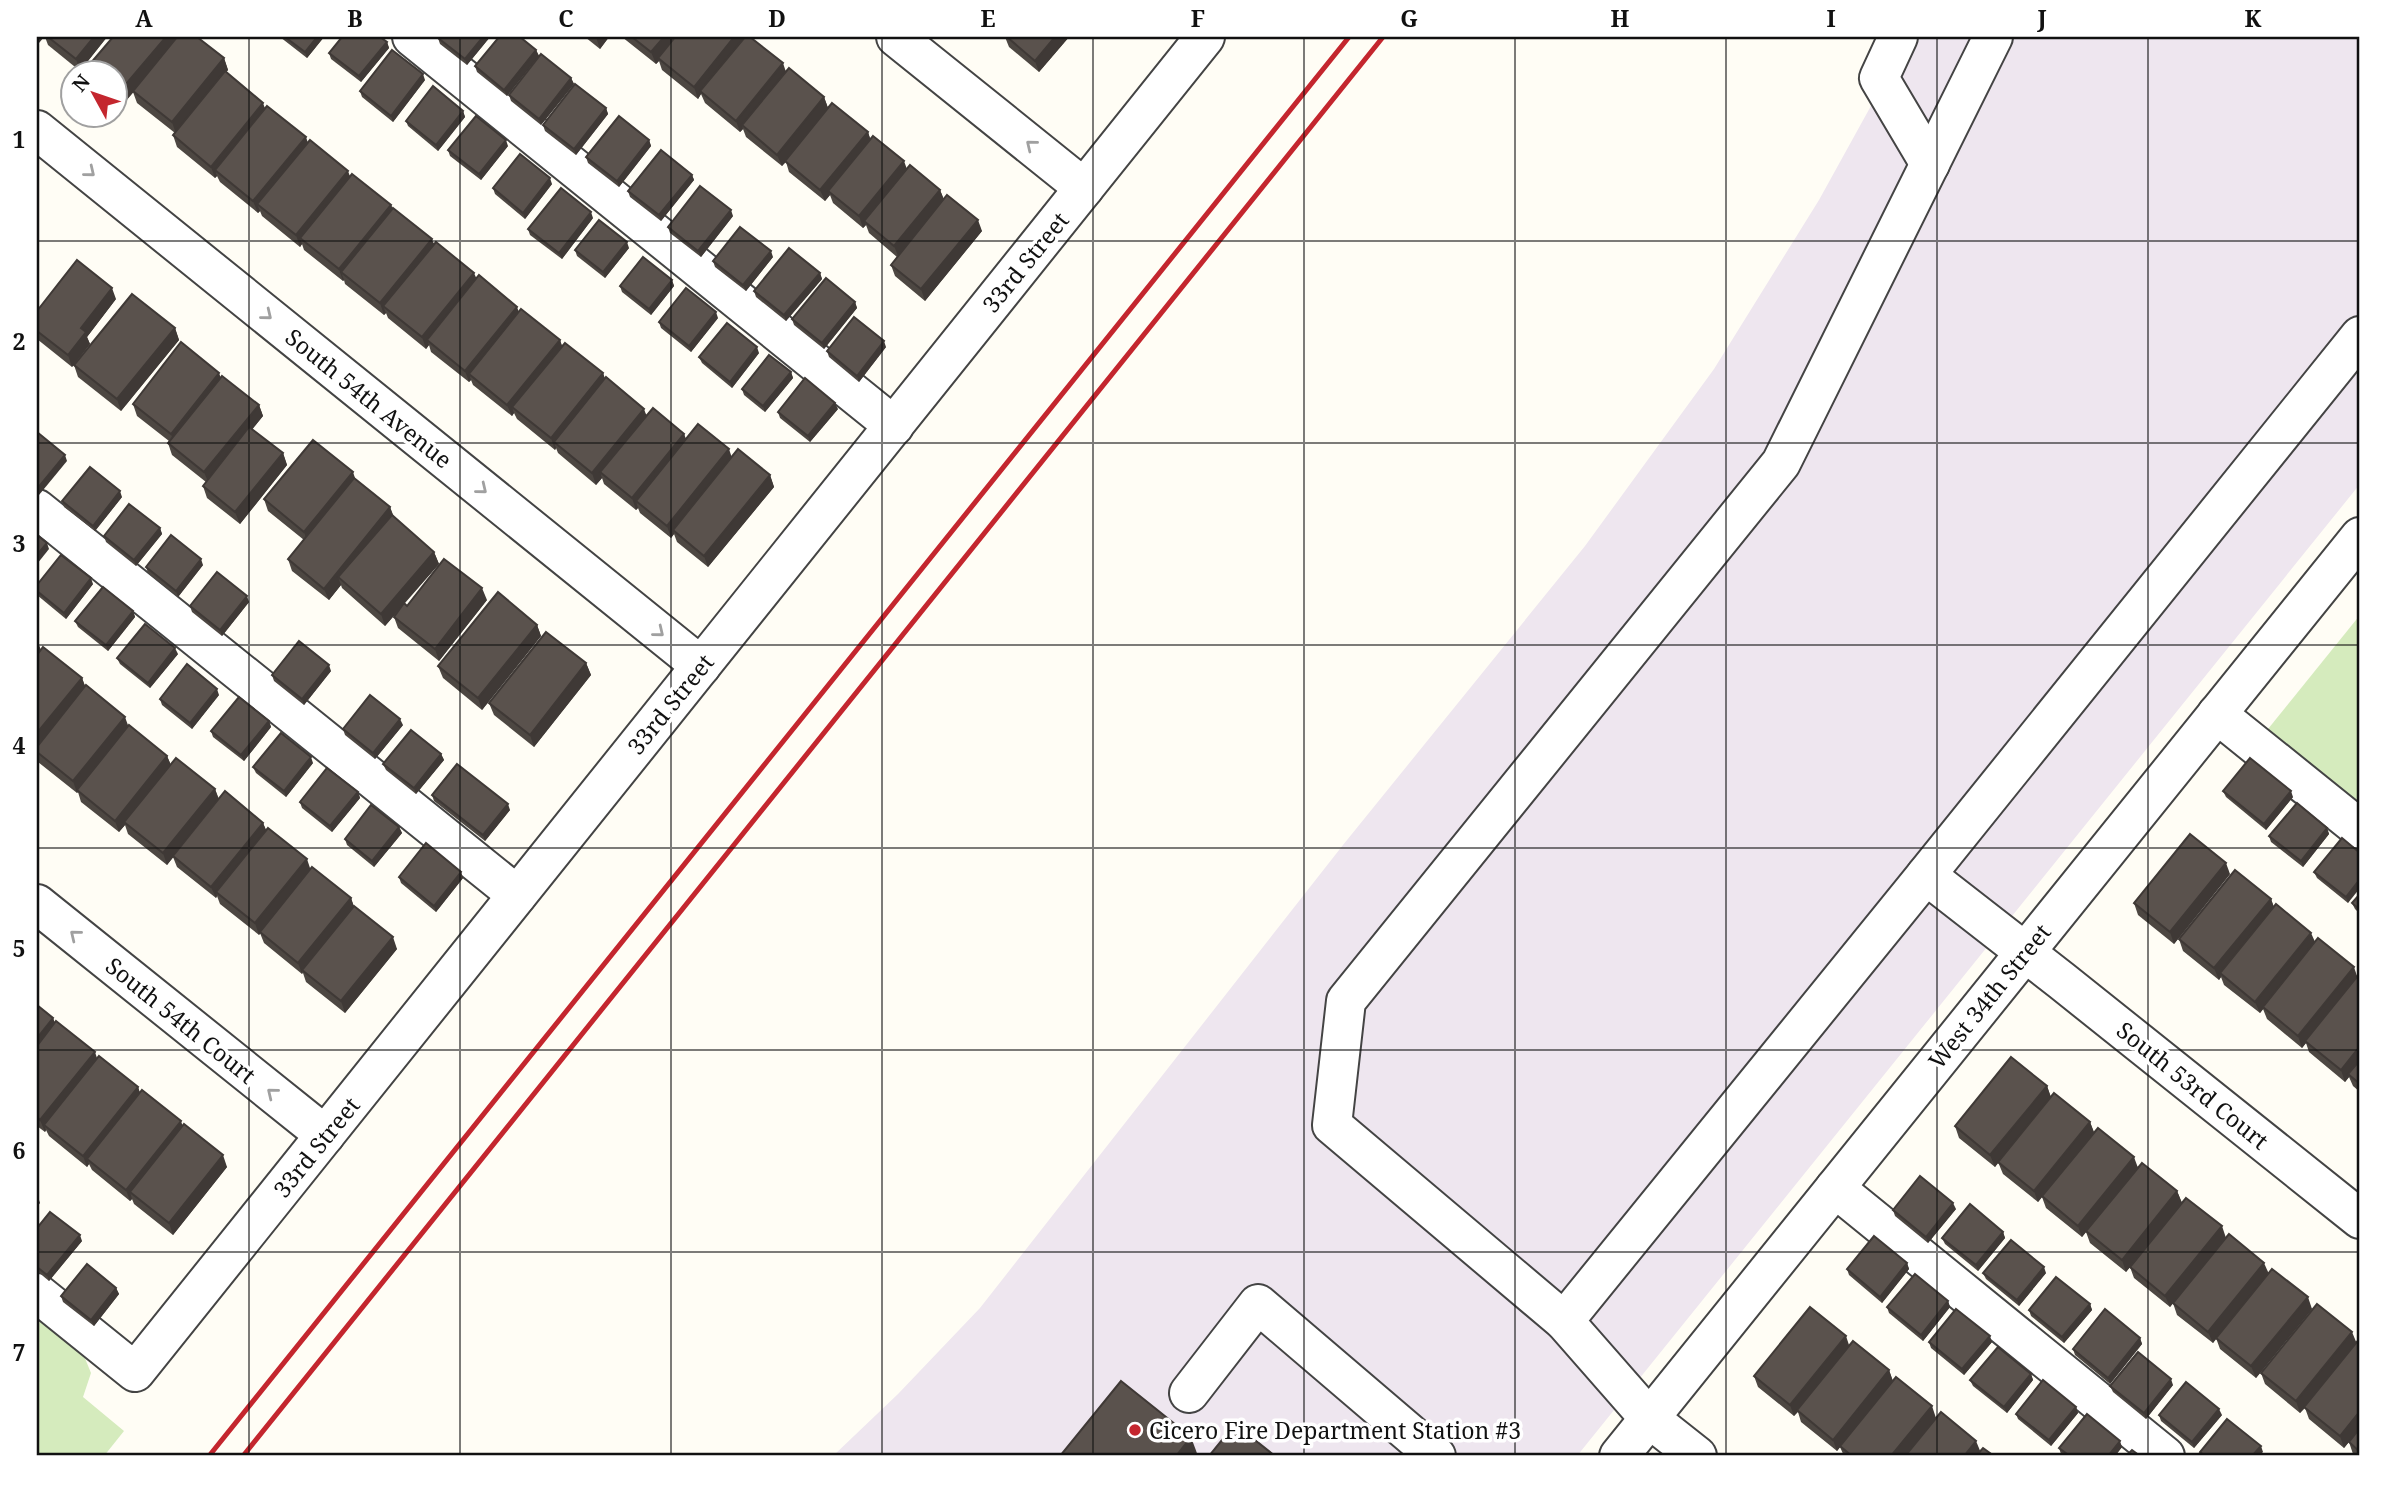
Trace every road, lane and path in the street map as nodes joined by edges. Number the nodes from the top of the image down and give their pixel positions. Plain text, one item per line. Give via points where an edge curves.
1 (412, 37) edge
2 (896, 37) edge
3 (1205, 37) edge
4 (1898, 37) edge
5 (1993, 37) edge
6 (37, 130) edge
7 (1930, 164) junction
8 (1084, 188) junction
9 (2360, 336) edge
10 (894, 426) junction
11 (37, 509) edge
12 (2360, 537) edge
13 (701, 666) junction
14 (2217, 715) junction
15 (2360, 829) edge
16 (1926, 875) junction
17 (517, 895) junction
18 (37, 904) edge
19 (2025, 952) junction
20 (325, 1135) junction
21 (1835, 1188) junction
22 (2360, 1219) edge
23 (37, 1293) edge
24 (1564, 1321) junction
25 (1189, 1393) dead end
26 (1649, 1418) junction
27 (1436, 1456) edge
28 (1619, 1456) edge
29 (1697, 1456) edge
30 (2165, 1456) edge

1 - 10 street
8 -> 2 street
3 - 8 street, 33rd Street
4 - 7 street via 1880,78
5 - 7 street
6 -> 13 street, South 54th Avenue
7 - 24 street via 1782,463 1346,1001 1332,1125
8 - 10 street, 33rd Street
9 - 16 street
10 - 13 street, 33rd Street
11 - 17 street
12 - 14 street, West 34th Street
13 - 17 street, 33rd Street
14 - 15 street
14 - 19 street, West 34th Street
16 - 19 street, South 53rd Court
16 - 24 street
17 - 20 street, 33rd Street
20 -> 18 street, South 54th Court
19 - 21 street, West 34th Street
19 - 22 street, South 53rd Court
20 - 23 street, 33rd Street via 135,1372
21 - 26 street, West 34th Street
21 - 30 street
24 - 26 street
25 - 27 street via 1258,1304
26 - 28 street, West 34th Street
26 - 29 street

